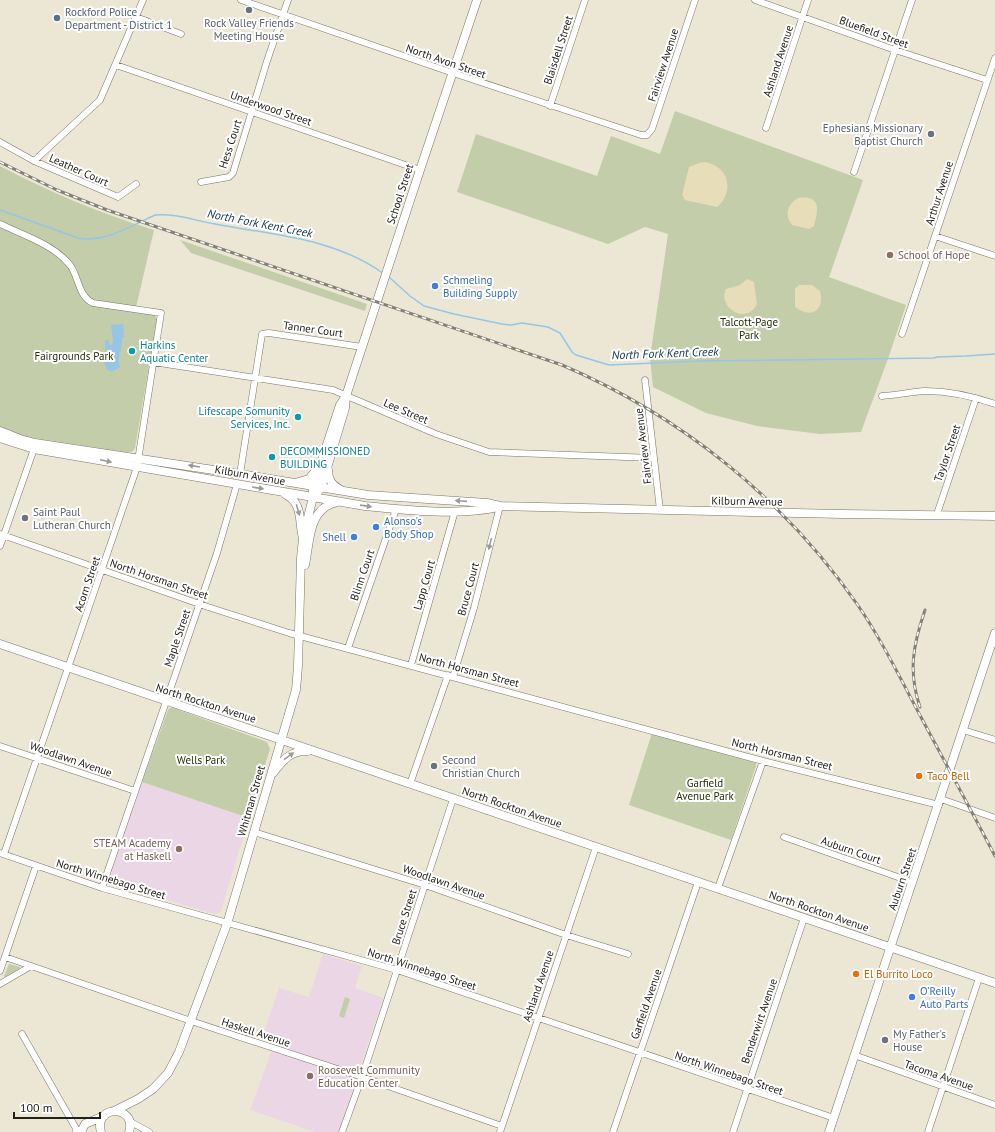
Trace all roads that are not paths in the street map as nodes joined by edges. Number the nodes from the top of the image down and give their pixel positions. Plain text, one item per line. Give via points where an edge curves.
1 (143, 0) edge
2 (241, 0) edge
3 (288, 0) edge
4 (477, 0) edge
5 (585, 0) edge
6 (695, 0) edge
7 (755, 0) edge
8 (808, 0) edge
9 (912, 0) edge
10 (283, 15) junction
11 (803, 16) junction
12 (136, 17) junction
13 (181, 34) dead end
14 (895, 50) junction
15 (994, 62) edge
16 (116, 65) junction
17 (452, 74) junction
18 (987, 80) junction
19 (550, 106) junction
20 (251, 112) junction
21 (766, 128) dead end
22 (647, 135) joint
23 (0, 142) edge
24 (34, 161) junction
25 (420, 170) junction
26 (854, 172) dead end
27 (201, 182) dead end
28 (136, 184) dead end
29 (0, 224) edge
30 (935, 236) junction
31 (995, 256) edge
32 (902, 334) dead end
33 (362, 347) junction
34 (153, 362) junction
35 (255, 378) junction
36 (645, 380) dead end
37 (346, 396) junction
38 (882, 396) dead end
39 (976, 398) junction
40 (995, 404) edge
41 (0, 431) edge
42 (0, 438) edge
43 (35, 446) junction
44 (139, 458) junction
45 (654, 458) junction
46 (324, 463) junction
47 (137, 467) junction
48 (240, 474) junction
49 (291, 483) junction
50 (238, 484) junction
51 (317, 488) junction
52 (279, 491) junction
53 (346, 492) junction
54 (313, 497) junction
55 (341, 502) junction
56 (500, 506) junction
57 (396, 509) junction
58 (660, 510) junction
59 (456, 511) junction
60 (937, 514) junction
61 (995, 516) edge
62 (2, 535) edge
63 (303, 538) junction
64 (0, 546) edge
65 (102, 570) junction
66 (301, 581) junction
67 (200, 604) junction
68 (995, 633) edge
69 (298, 635) junction
70 (0, 644) edge
71 (348, 648) junction
72 (993, 648) edge
73 (411, 665) junction
74 (69, 668) junction
75 (451, 676) junction
76 (166, 701) junction
77 (963, 730) junction
78 (281, 739) junction
79 (995, 740) edge
80 (0, 746) edge
81 (318, 752) junction
82 (38, 759) junction
83 (763, 760) junction
84 (269, 779) junction
85 (410, 784) junction
86 (135, 791) junction
87 (453, 799) junction
88 (940, 802) junction
89 (995, 818) edge
90 (254, 832) junction
91 (784, 838) dead end
92 (596, 847) junction
93 (2, 854) edge
94 (36, 866) junction
95 (698, 882) junction
96 (912, 882) junction
97 (425, 885) junction
98 (102, 888) junction
99 (718, 888) junction
100 (804, 918) junction
101 (227, 924) junction
102 (566, 935) junction
103 (890, 948) junction
104 (628, 954) dead end
105 (5, 957) junction
106 (31, 966) junction
107 (397, 970) junction
108 (0, 971) edge
109 (979, 978) junction
110 (995, 983) edge
111 (0, 984) edge
112 (538, 1019) junction
113 (191, 1021) junction
114 (22, 1034) dead end
115 (640, 1053) junction
116 (854, 1055) junction
117 (362, 1077) junction
118 (943, 1087) junction
119 (746, 1089) junction
120 (138, 1099) junction
121 (995, 1104) edge
122 (114, 1111) junction
123 (104, 1116) junction
124 (834, 1118) junction
125 (128, 1119) junction
126 (501, 1129) edge
127 (80, 1131) edge
128 (101, 1132) edge
129 (129, 1132) edge
130 (149, 1132) edge
131 (342, 1132) edge
132 (613, 1132) edge
133 (732, 1132) edge
134 (829, 1132) edge
135 (928, 1132) edge

1 - 12 street
2 - 10 street, North Avon Street
3 - 10 street
4 - 17 main road, School Street
5 - 19 street, Blaisdell Street
6 - 22 street, Fairview Avenue via 652,129
7 - 11 street, Bluefield Street
8 - 11 street, Ashland Avenue
9 - 14 street
10 - 17 street, North Avon Street
10 - 20 street
11 - 14 street, Bluefield Street
11 - 21 street, Ashland Avenue
12 - 13 street
12 - 16 street
14 - 18 street, Bluefield Street
14 - 26 street
15 - 18 street, Arthur Avenue
16 - 20 street, Underwood Street
16 - 24 street via 100,100
17 - 19 street, North Avon Street
17 - 25 main road, School Street
18 - 30 street, Arthur Avenue
19 - 22 street, North Avon Street
20 - 25 street, Underwood Street
20 - 27 street, Hess Court via 233,173 229,177
23 - 24 street
24 - 28 street, Leather Court via 118,197
25 - 33 main road, School Street
29 - 34 street, Acorn Street via 58,254 70,265 84,297 89,301 161,312
30 - 31 street
30 - 32 street, Arthur Avenue
33 - 35 street, Tanner Court via 262,334
33 - 37 main road, School Street
34 - 35 street, Lee Street
34 - 44 street, Acorn Street
35 - 37 street, Lee Street via 333,390
35 - 48 street
36 - 45 street, Fairview Avenue
37 - 45 street, Lee Street via 436,434 489,452
37 - 46 main road, School Street via 340,405
38 - 39 street via 925,391
39 - 40 street
39 - 60 street, Taylor Street
41 - 43 main road, Kilburn Avenue
42 - 43 main road, Kilburn Avenue
43 - 44 main road, Kilburn Avenue
43 -> 47 main road, Kilburn Avenue
43 - 62 street
44 - 47 street, Acorn Street
48 -> 44 main road, Kilburn Avenue
45 - 58 street, Fairview Avenue
46 - 49 main road via 309,478
46 - 51 main road, School Street
46 - 53 main road via 331,482
47 - 50 main road, Kilburn Avenue
47 - 65 street, Acorn Street
48 - 49 main road, Kilburn Avenue
49 - 51 main road, Kilburn Avenue
50 -> 52 main road, Kilburn Avenue
50 - 67 street, Maple Street
51 - 53 main road, Kilburn Avenue
51 - 54 main road, School Street
52 - 54 main road, Kilburn Avenue
52 -> 63 main road via 291,497 296,504 300,513
56 -> 53 main road, Kilburn Avenue
54 - 55 main road, Kilburn Avenue
54 - 63 main road, Whitman Street
55 -> 57 main road, Kilburn Avenue
55 - 66 main road via 325,506 315,518
56 - 58 main road, Kilburn Avenue
56 - 59 main road, Kilburn Avenue
56 -> 75 street, Bruce Court via 474,608
57 - 59 main road, Kilburn Avenue
57 - 71 street, Blinn Court
58 - 60 main road, Kilburn Avenue
59 - 73 street, Lapp Court
60 - 61 main road, Kilburn Avenue
62 - 64 street
62 - 65 street, North Horsman Street
63 - 66 main road, Whitman Street
65 - 67 street, North Horsman Street
65 - 74 street, Acorn Street
66 - 69 main road, Whitman Street
67 - 69 street, North Horsman Street
67 - 76 street, Maple Street
68 - 72 main road, Auburn Street
69 - 71 street, North Horsman Street
69 - 78 main road, Whitman Street via 296,690
70 - 74 main road, North Rockton Avenue
71 - 73 street, North Horsman Street
72 - 77 main road, Auburn Street
73 - 75 street, North Horsman Street
74 - 76 main road, North Rockton Avenue
74 - 82 street, Acorn Street
75 - 83 street, North Horsman Street
75 - 85 street
76 - 78 main road, North Rockton Avenue
76 - 86 street, Maple Street
77 - 79 street
77 - 88 main road, Auburn Street
78 - 81 main road, North Rockton Avenue
78 - 84 main road, Whitman Street
80 - 82 street, Woodlawn Avenue
84 -> 81 main road via 279,765 294,753
81 - 85 main road, North Rockton Avenue
82 - 86 street, Woodlawn Avenue
82 - 93 street, Acorn Street
83 - 88 street, North Horsman Street
83 - 99 street
84 - 90 main road, Whitman Street
85 - 87 main road, North Rockton Avenue
86 - 98 street, Maple Street
87 - 92 main road, North Rockton Avenue
87 - 97 street, Bruce Street
88 - 89 street, North Horsman Street
88 - 96 main road, Auburn Street
90 - 97 street, Woodlawn Avenue
90 - 101 main road, Whitman Street
91 - 96 street, Auburn Court
92 - 95 main road, North Rockton Avenue
92 - 102 street, Ashland Avenue
93 - 94 street, North Winnebago Street
94 - 98 street, North Winnebago Street
94 - 105 street
95 - 99 main road, North Rockton Avenue
95 - 115 street, Garfield Avenue
96 - 103 main road, Auburn Street
97 - 102 street, Woodlawn Avenue
97 - 107 street, Bruce Street
98 - 101 street, North Winnebago Street
99 - 100 main road, North Rockton Avenue
100 - 103 main road, North Rockton Avenue
100 - 119 street, Benderwirt Avenue
101 - 107 street, North Winnebago Street
101 - 113 main road, Whitman Street
102 - 104 street, Woodlawn Avenue
102 - 112 street, Ashland Avenue
103 - 109 main road, North Rockton Avenue
103 - 116 main road, Auburn Street
105 - 106 street, Haskell Avenue
105 - 108 street
106 - 111 street
106 - 113 street, Haskell Avenue
107 - 112 street, North Winnebago Street
107 - 117 street, Bruce Street
109 - 110 main road, North Rockton Avenue
109 - 118 street
112 - 115 street, North Winnebago Street
112 - 126 street, Ashland Avenue
113 - 117 street, Haskell Avenue
113 - 120 main road, Whitman Street via 168,1073 153,1089
114 - 127 street
115 - 119 street, North Winnebago Street
115 - 132 street, Garfield Avenue
116 - 118 street, Tacoma Avenue
116 - 124 main road, Auburn Street
117 - 126 street, Haskell Avenue
117 - 131 street, Bruce Street
118 - 121 street, Tacoma Avenue
118 - 135 street
119 - 124 street, North Winnebago Street
119 - 133 street, Benderwirt Avenue
120 - 122 main road, Whitman Street
120 - 125 main road, Whitman Street via 129,1111
122 - 123 main road, Whitman Street
122 - 125 main road via 122,1112
123 - 127 main road via 85,1124
123 - 128 main road via 100,1123
124 - 134 main road, Auburn Street
125 - 129 main road
125 - 130 street

